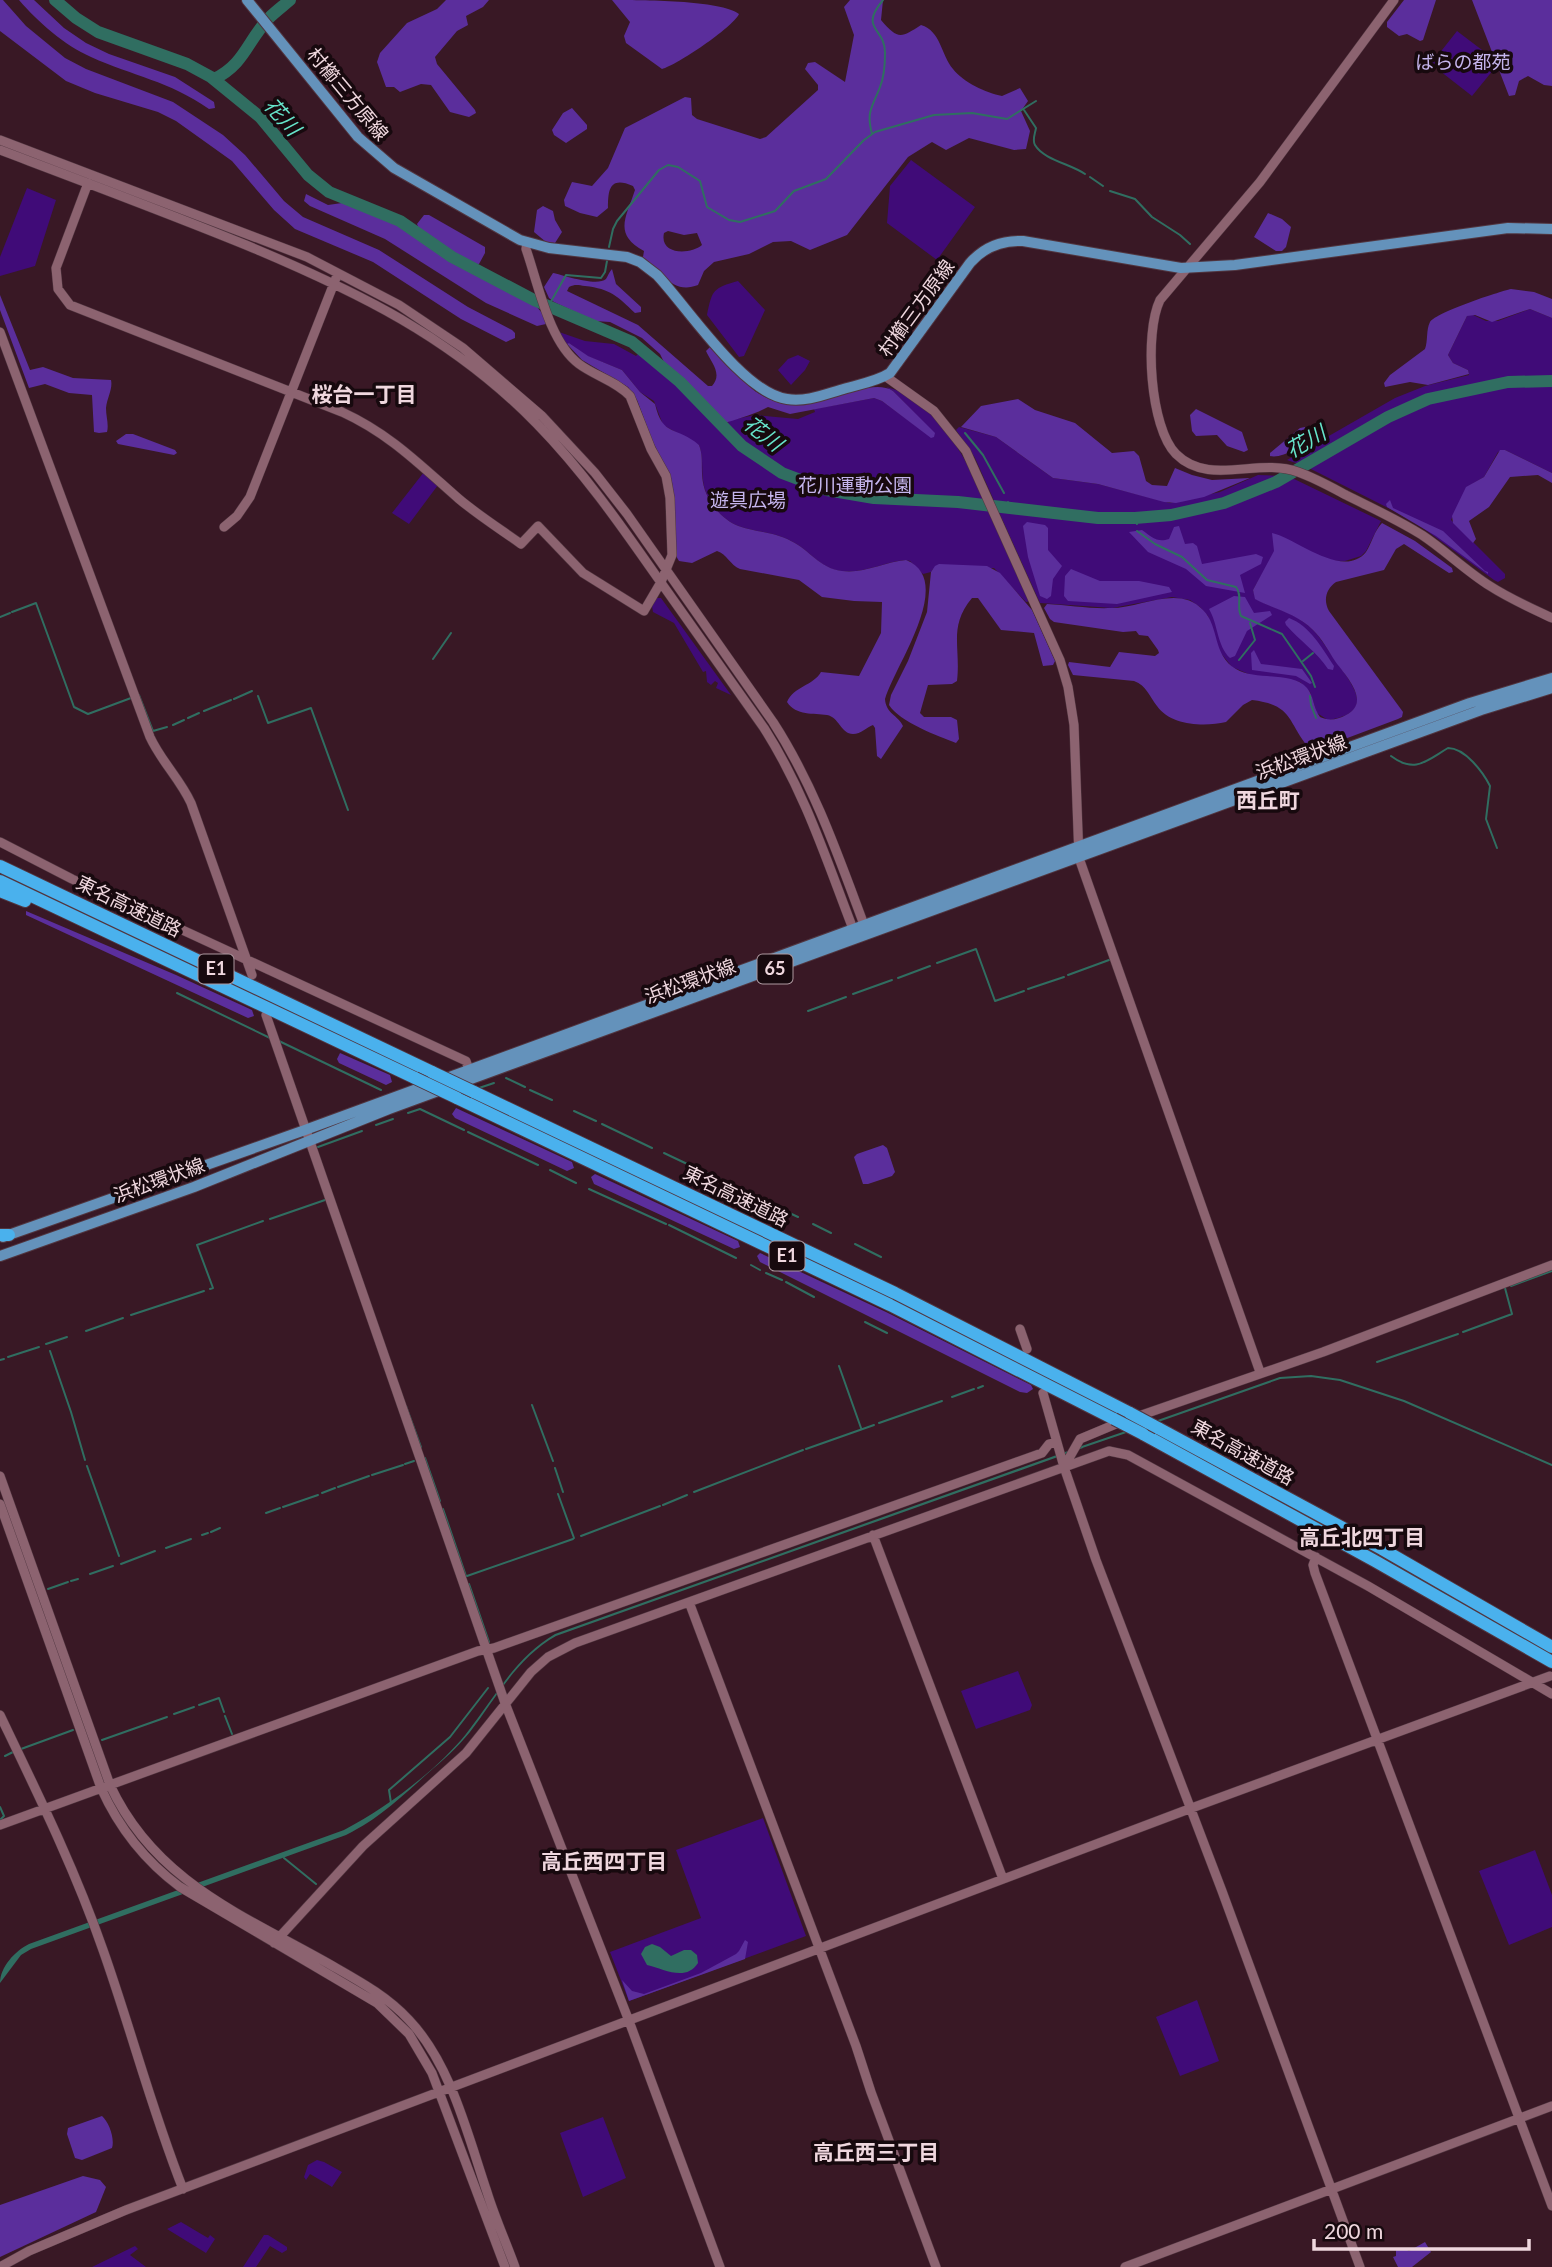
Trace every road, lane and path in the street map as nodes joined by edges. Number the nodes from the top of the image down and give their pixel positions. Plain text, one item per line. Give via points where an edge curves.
1 (247, 0) edge
2 (1394, 0) edge
3 (0, 140) edge
4 (0, 150) edge
5 (88, 183) junction
6 (1552, 229) edge
7 (527, 242) junction
8 (1185, 268) junction
9 (339, 272) junction
10 (334, 282) junction
11 (0, 332) edge
12 (885, 376) junction
13 (290, 392) junction
14 (225, 527) dead end
15 (666, 570) junction
16 (661, 582) junction
17 (1552, 618) edge
18 (1552, 678) edge
19 (1552, 688) edge
20 (0, 842) edge
21 (1078, 852) junction
22 (0, 866) edge
23 (0, 881) edge
24 (0, 891) edge
25 (861, 932) junction
26 (245, 958) junction
27 (180, 968) junction
28 (252, 975) dead end
29 (266, 1016) dead end
30 (469, 1070) junction
31 (307, 1135) junction
32 (3, 1236) edge
33 (0, 1256) edge
34 (1552, 1265) edge
35 (1020, 1329) dead end
36 (1027, 1349) dead end
37 (1260, 1372) junction
38 (1043, 1393) dead end
39 (1057, 1446) junction
40 (1065, 1461) junction
41 (0, 1476) edge
42 (0, 1504) edge
43 (873, 1535) junction
44 (1317, 1557) junction
45 (689, 1602) junction
46 (1552, 1647) edge
47 (486, 1650) junction
48 (1552, 1662) edge
49 (1550, 1676) dead end
50 (1532, 1682) junction
51 (1552, 1694) edge
52 (503, 1699) junction
53 (0, 1715) edge
54 (1378, 1739) junction
55 (106, 1786) junction
56 (46, 1808) junction
57 (1189, 1809) junction
58 (0, 1825) edge
59 (1003, 1879) junction
60 (277, 1940) junction
61 (820, 1948) junction
62 (629, 2021) junction
63 (450, 2088) junction
64 (439, 2092) junction
65 (1552, 2106) edge
66 (1521, 2117) junction
67 (183, 2189) junction
68 (1331, 2189) junction
69 (1552, 2206) edge
70 (0, 2267) edge
71 (505, 2267) edge
72 (515, 2267) edge
73 (720, 2267) edge
74 (936, 2267) edge
75 (1125, 2267) edge
76 (1360, 2267) edge

1 - 7 main road, 村櫛三方原線 via 379,158
2 - 8 street via 1260,182
3 - 9 street
4 - 5 street
5 - 10 street
5 - 13 street via 56,268 56,282 65,300 82,312
6 - 8 main road, 村櫛三方原線 via 1508,228
7 - 12 main road, 村櫛三方原線 via 620,255 646,266 741,372 778,397 812,398
7 - 15 street via 560,343 572,358 619,386 634,402 668,483 672,555
8 - 12 main road, 村櫛三方原線 via 1023,241 997,244 970,263
8 - 17 street via 1164,293 1152,323 1160,421 1164,438 1181,458 1204,469 1265,466 1305,475 1408,527 1490,586
9 - 10 street
9 - 15 street via 442,333 523,398 595,473
10 - 13 street
10 - 16 street via 437,341 517,405 587,480
11 - 26 street via 150,737 187,794
12 - 21 street via 948,426 971,460 1056,651 1074,725
13 - 14 street via 250,497
13 - 16 street via 354,417 390,438 521,544 538,526 583,573 644,611
15 - 16 street
15 - 25 street via 795,758 825,820
16 - 25 street via 787,765
18 - 21 main road, 浜松環状線 / 65 via 1477,700
19 - 21 main road, 浜松環状線 / 65
20 - 26 street
21 - 25 main road, 浜松環状線 / 65
21 - 37 street
22 - 46 highway, 東名高速道路 / E1, bridge via 895,1293 1158,1428
23 - 27 highway, 東名高速道路 / E1
24 - 27 highway
25 - 30 main road, 浜松環状線 / 65
25 - 31 main road, 浜松環状線 / 65
26 - 28 street
26 - 30 street via 466,1061
27 - 48 highway, 東名高速道路 / E1, bridge via 901,1311 1143,1434
29 - 31 street
30 - 31 main road, 浜松環状線 / 65
31 - 32 main road, 浜松環状線 / 65
31 - 33 main road, 浜松環状線 / 65 via 194,1187
31 - 47 street
34 - 37 street
35 - 36 street
37 - 40 street via 1090,1433
38 - 39 street
39 - 40 street
39 - 47 street via 1049,1444 1042,1452
40 - 43 street
40 - 44 street via 1122,1452
40 - 57 street via 1096,1560
41 - 55 street
42 - 55 street
43 - 45 street
43 - 59 street
44 - 50 street
44 - 54 street via 1315,1573
45 - 52 street via 562,1649
45 - 61 street
47 - 52 street
47 - 55 street
49 - 50 street
50 - 51 street
50 - 54 street
52 - 60 street via 466,1753 368,1841
52 - 62 street
53 - 56 street
54 - 57 street
54 - 66 street
55 - 56 street
55 - 60 street via 160,1858
55 - 60 street via 115,1816 153,1865 189,1894
56 - 58 street
56 - 67 street via 93,1924
57 - 59 street
57 - 68 street
59 - 61 street
60 - 63 street via 372,1989 401,2011 431,2048
60 - 64 street via 390,2014 422,2053
61 - 62 street
61 - 74 street
62 - 63 street
62 - 73 street
63 - 64 street
63 - 72 street
64 - 67 street
64 - 71 street
65 - 66 street
66 - 68 street
66 - 69 street
67 - 70 street
68 - 75 street
68 - 76 street

